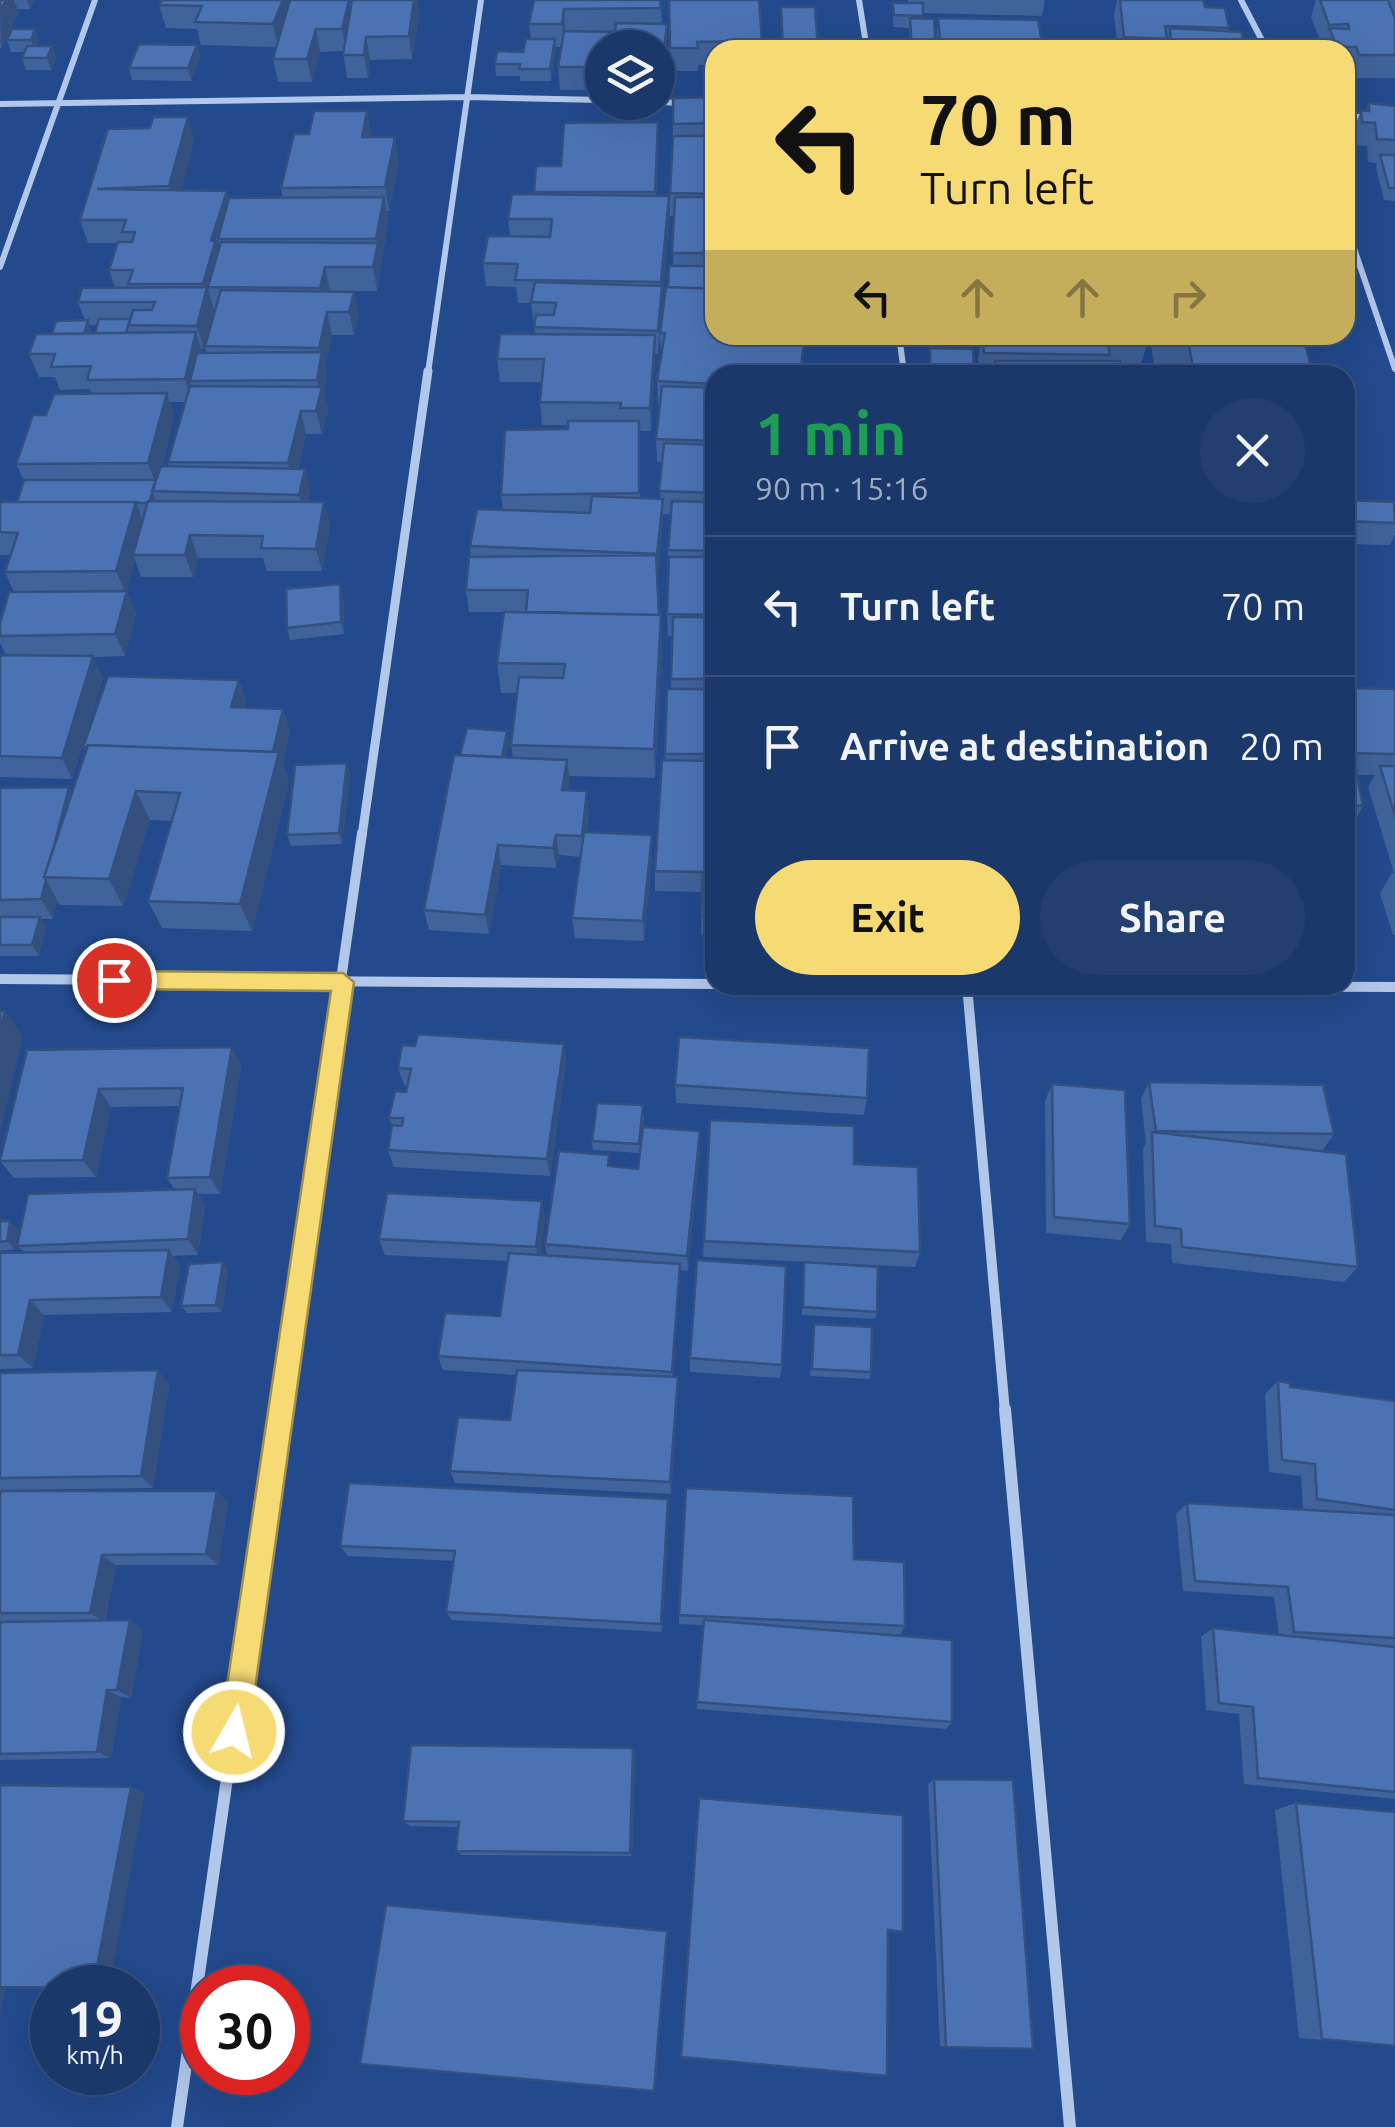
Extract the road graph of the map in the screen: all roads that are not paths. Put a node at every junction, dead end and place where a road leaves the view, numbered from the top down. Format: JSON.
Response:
{"nodes":[{"id":1,"x":95,"y":0,"type":"edge"},
{"id":2,"x":481,"y":0,"type":"edge"},
{"id":3,"x":859,"y":0,"type":"edge"},
{"id":4,"x":1240,"y":0,"type":"edge"},
{"id":5,"x":865,"y":40,"type":"edge"},
{"id":6,"x":1262,"y":40,"type":"edge"},
{"id":7,"x":469,"y":96,"type":"junction"},
{"id":8,"x":585,"y":99,"type":"edge"},
{"id":9,"x":57,"y":102,"type":"junction"},
{"id":10,"x":675,"y":102,"type":"edge"},
{"id":11,"x":696,"y":103,"type":"edge"},
{"id":12,"x":0,"y":104,"type":"edge"},
{"id":13,"x":1355,"y":117,"type":"edge"},
{"id":14,"x":1395,"y":117,"type":"edge"},
{"id":15,"x":1355,"y":251,"type":"edge"},
{"id":16,"x":0,"y":267,"type":"edge"},
{"id":17,"x":1395,"y":369,"type":"edge"},
{"id":18,"x":0,"y":979,"type":"edge"},
{"id":19,"x":343,"y":982,"type":"junction"},
{"id":20,"x":705,"y":984,"type":"edge"},
{"id":21,"x":1355,"y":987,"type":"edge"},
{"id":22,"x":1395,"y":987,"type":"edge"},
{"id":23,"x":968,"y":995,"type":"edge"},
{"id":24,"x":178,"y":2127,"type":"edge"},
{"id":25,"x":1070,"y":2127,"type":"edge"}],
"edges":[{"from":1,"to":9,"type":"street"},
{"from":2,"to":7,"type":"street"},
{"from":3,"to":5,"type":"street"},
{"from":4,"to":6,"type":"street"},
{"from":7,"to":8,"type":"street"},
{"from":7,"to":9,"type":"street"},
{"from":7,"to":19,"type":"street"},
{"from":9,"to":12,"type":"street"},
{"from":9,"to":16,"type":"street"},
{"from":10,"to":11,"type":"street"},
{"from":13,"to":14,"type":"street"},
{"from":15,"to":17,"type":"street"},
{"from":18,"to":19,"type":"street"},
{"from":19,"to":20,"type":"street"},
{"from":19,"to":24,"type":"street"},
{"from":21,"to":22,"type":"street"},
{"from":23,"to":25,"type":"street"}]}
